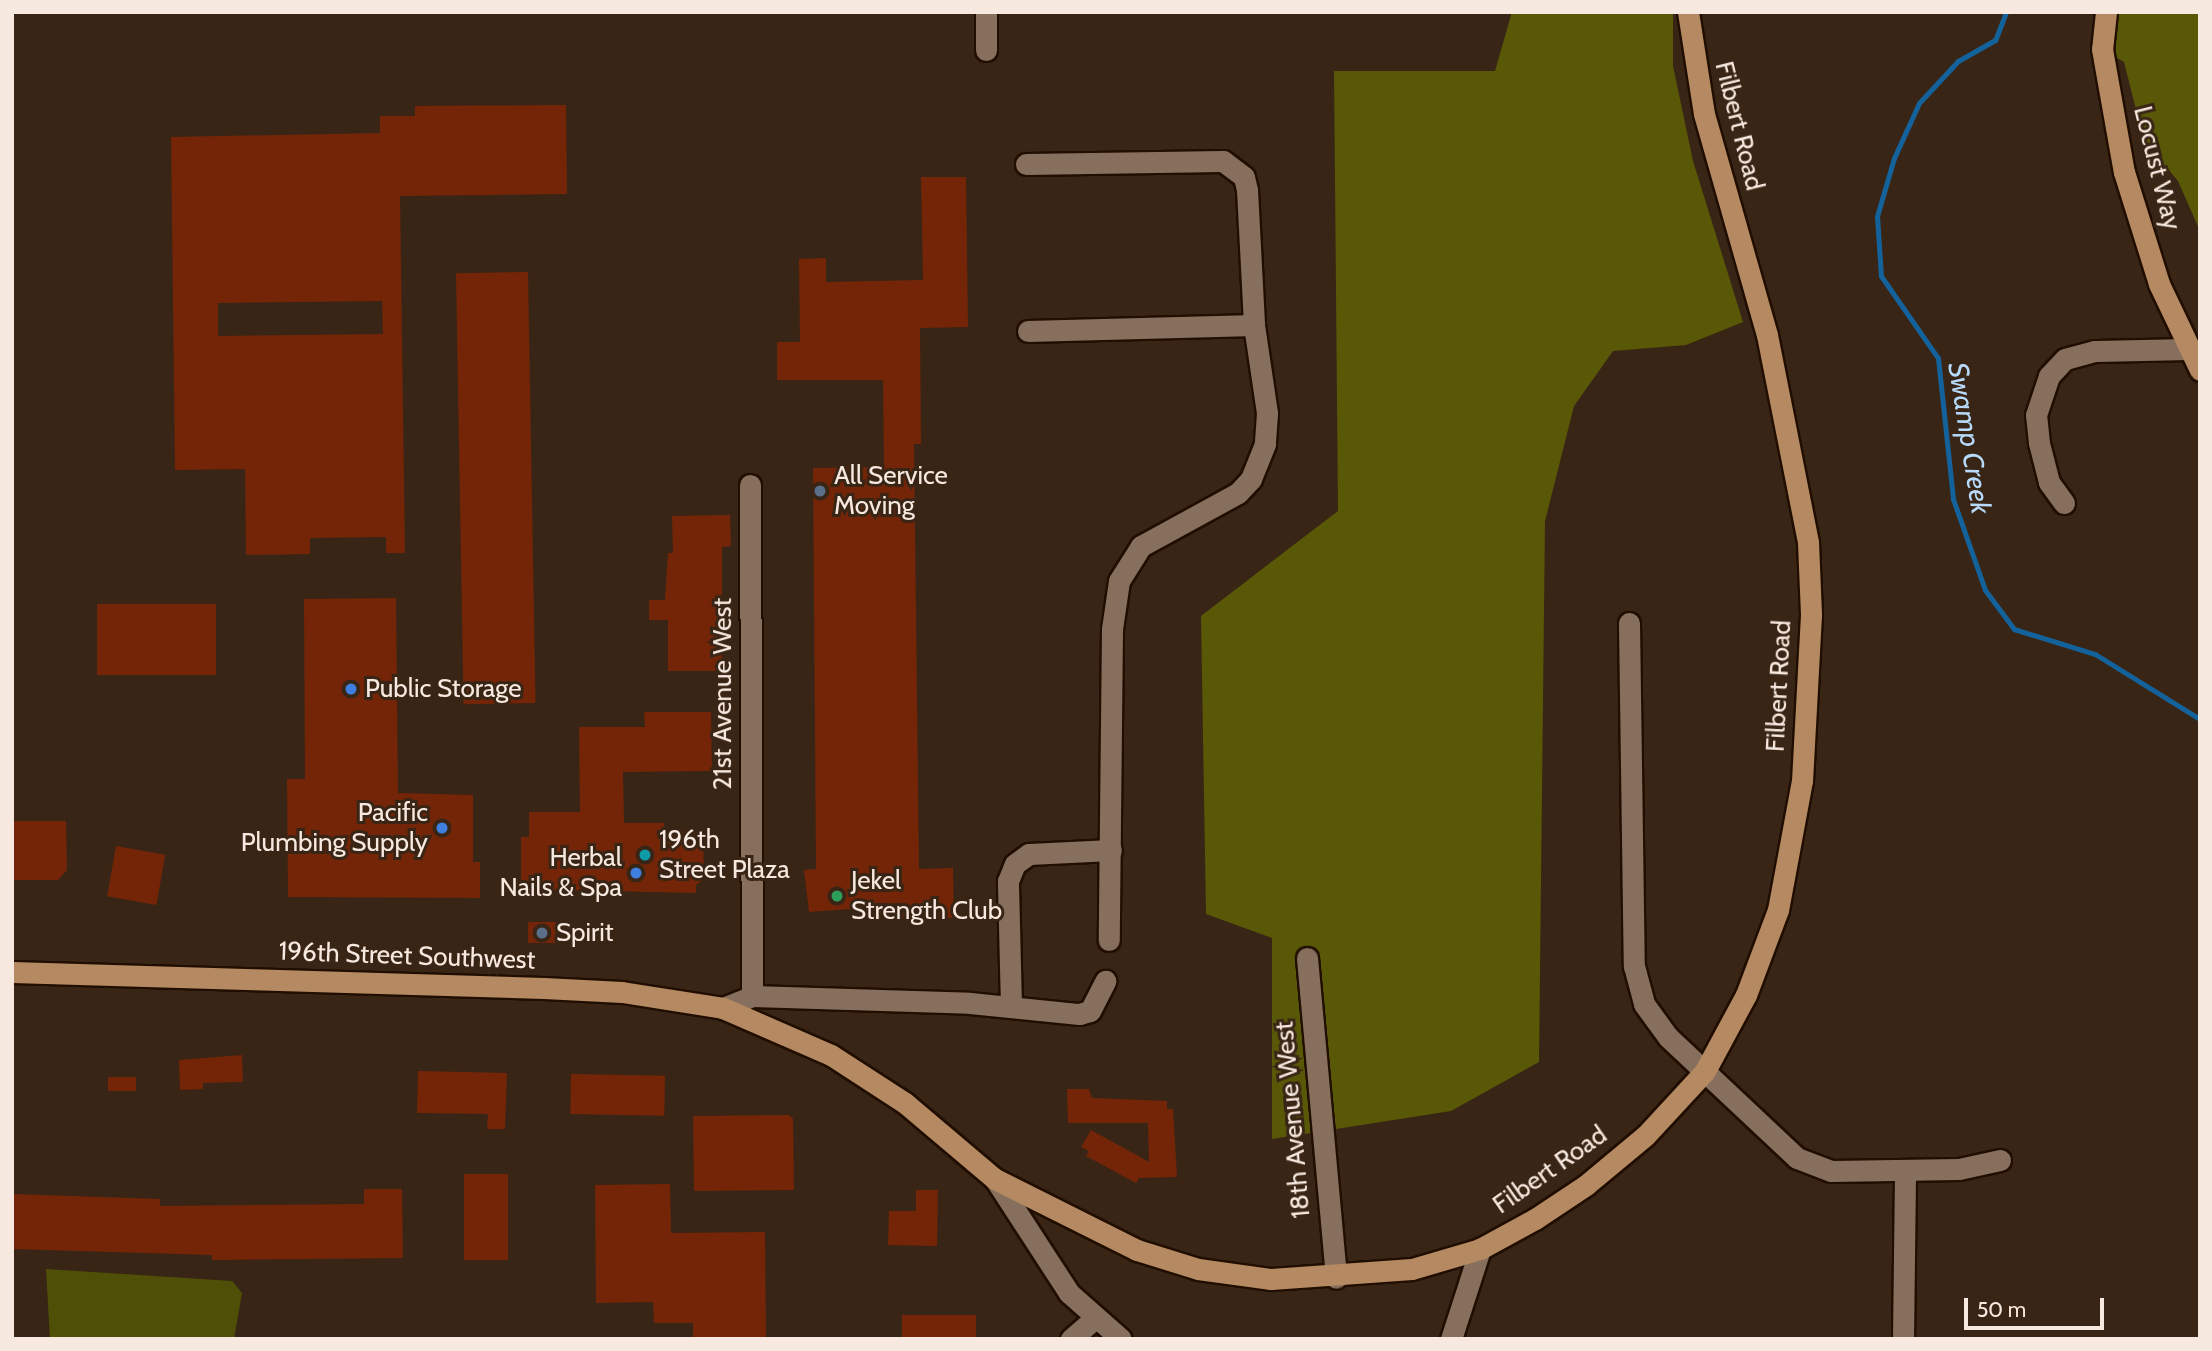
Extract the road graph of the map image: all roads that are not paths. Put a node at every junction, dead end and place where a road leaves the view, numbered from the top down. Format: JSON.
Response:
{"nodes":[{"id":1,"x":986,"y":12,"type":"edge"},
{"id":2,"x":1688,"y":12,"type":"edge"},
{"id":3,"x":2106,"y":12,"type":"edge"},
{"id":4,"x":986,"y":50,"type":"dead end"},
{"id":5,"x":1026,"y":164,"type":"dead end"},
{"id":6,"x":1254,"y":325,"type":"junction"},
{"id":7,"x":1028,"y":331,"type":"dead end"},
{"id":8,"x":2190,"y":349,"type":"junction"},
{"id":9,"x":2200,"y":370,"type":"edge"},
{"id":10,"x":750,"y":485,"type":"dead end"},
{"id":11,"x":2064,"y":503,"type":"dead end"},
{"id":12,"x":1629,"y":623,"type":"dead end"},
{"id":13,"x":1111,"y":850,"type":"junction"},
{"id":14,"x":1109,"y":940,"type":"dead end"},
{"id":15,"x":1307,"y":958,"type":"dead end"},
{"id":16,"x":12,"y":972,"type":"edge"},
{"id":17,"x":1105,"y":981,"type":"dead end"},
{"id":18,"x":752,"y":996,"type":"junction"},
{"id":19,"x":1011,"y":1007,"type":"junction"},
{"id":20,"x":723,"y":1008,"type":"junction"},
{"id":21,"x":1705,"y":1071,"type":"junction"},
{"id":22,"x":2000,"y":1160,"type":"dead end"},
{"id":23,"x":1905,"y":1170,"type":"junction"},
{"id":24,"x":995,"y":1179,"type":"junction"},
{"id":25,"x":1480,"y":1249,"type":"junction"},
{"id":26,"x":1336,"y":1278,"type":"junction"},
{"id":27,"x":1094,"y":1319,"type":"junction"},
{"id":28,"x":1071,"y":1339,"type":"edge"},
{"id":29,"x":1121,"y":1339,"type":"edge"},
{"id":30,"x":1451,"y":1339,"type":"edge"},
{"id":31,"x":1903,"y":1339,"type":"edge"}],
"edges":[{"from":1,"to":4,"type":"street"},
{"from":2,"to":21,"type":"main road","name":"Filbert Road"},
{"from":3,"to":8,"type":"main road","name":"Locust Way"},
{"from":5,"to":6,"type":"street"},
{"from":6,"to":7,"type":"street"},
{"from":6,"to":13,"type":"street"},
{"from":8,"to":9,"type":"main road","name":"Locust Way"},
{"from":8,"to":11,"type":"street"},
{"from":10,"to":18,"type":"street","name":"21st Avenue West"},
{"from":12,"to":21,"type":"street"},
{"from":13,"to":14,"type":"street"},
{"from":13,"to":19,"type":"street"},
{"from":15,"to":26,"type":"street","name":"18th Avenue West"},
{"from":16,"to":20,"type":"main road","name":"196th Street Southwest"},
{"from":17,"to":19,"type":"street"},
{"from":18,"to":19,"type":"street"},
{"from":18,"to":20,"type":"street"},
{"from":20,"to":24,"type":"main road","name":"196th Street Southwest"},
{"from":21,"to":23,"type":"street"},
{"from":21,"to":25,"type":"main road","name":"Filbert Road"},
{"from":22,"to":23,"type":"street"},
{"from":23,"to":31,"type":"street"},
{"from":24,"to":26,"type":"main road","name":"196th Street Southwest"},
{"from":24,"to":27,"type":"street"},
{"from":25,"to":26,"type":"main road","name":"196th Street Southwest"},
{"from":25,"to":30,"type":"street"},
{"from":27,"to":28,"type":"street"},
{"from":27,"to":29,"type":"street"}]}
